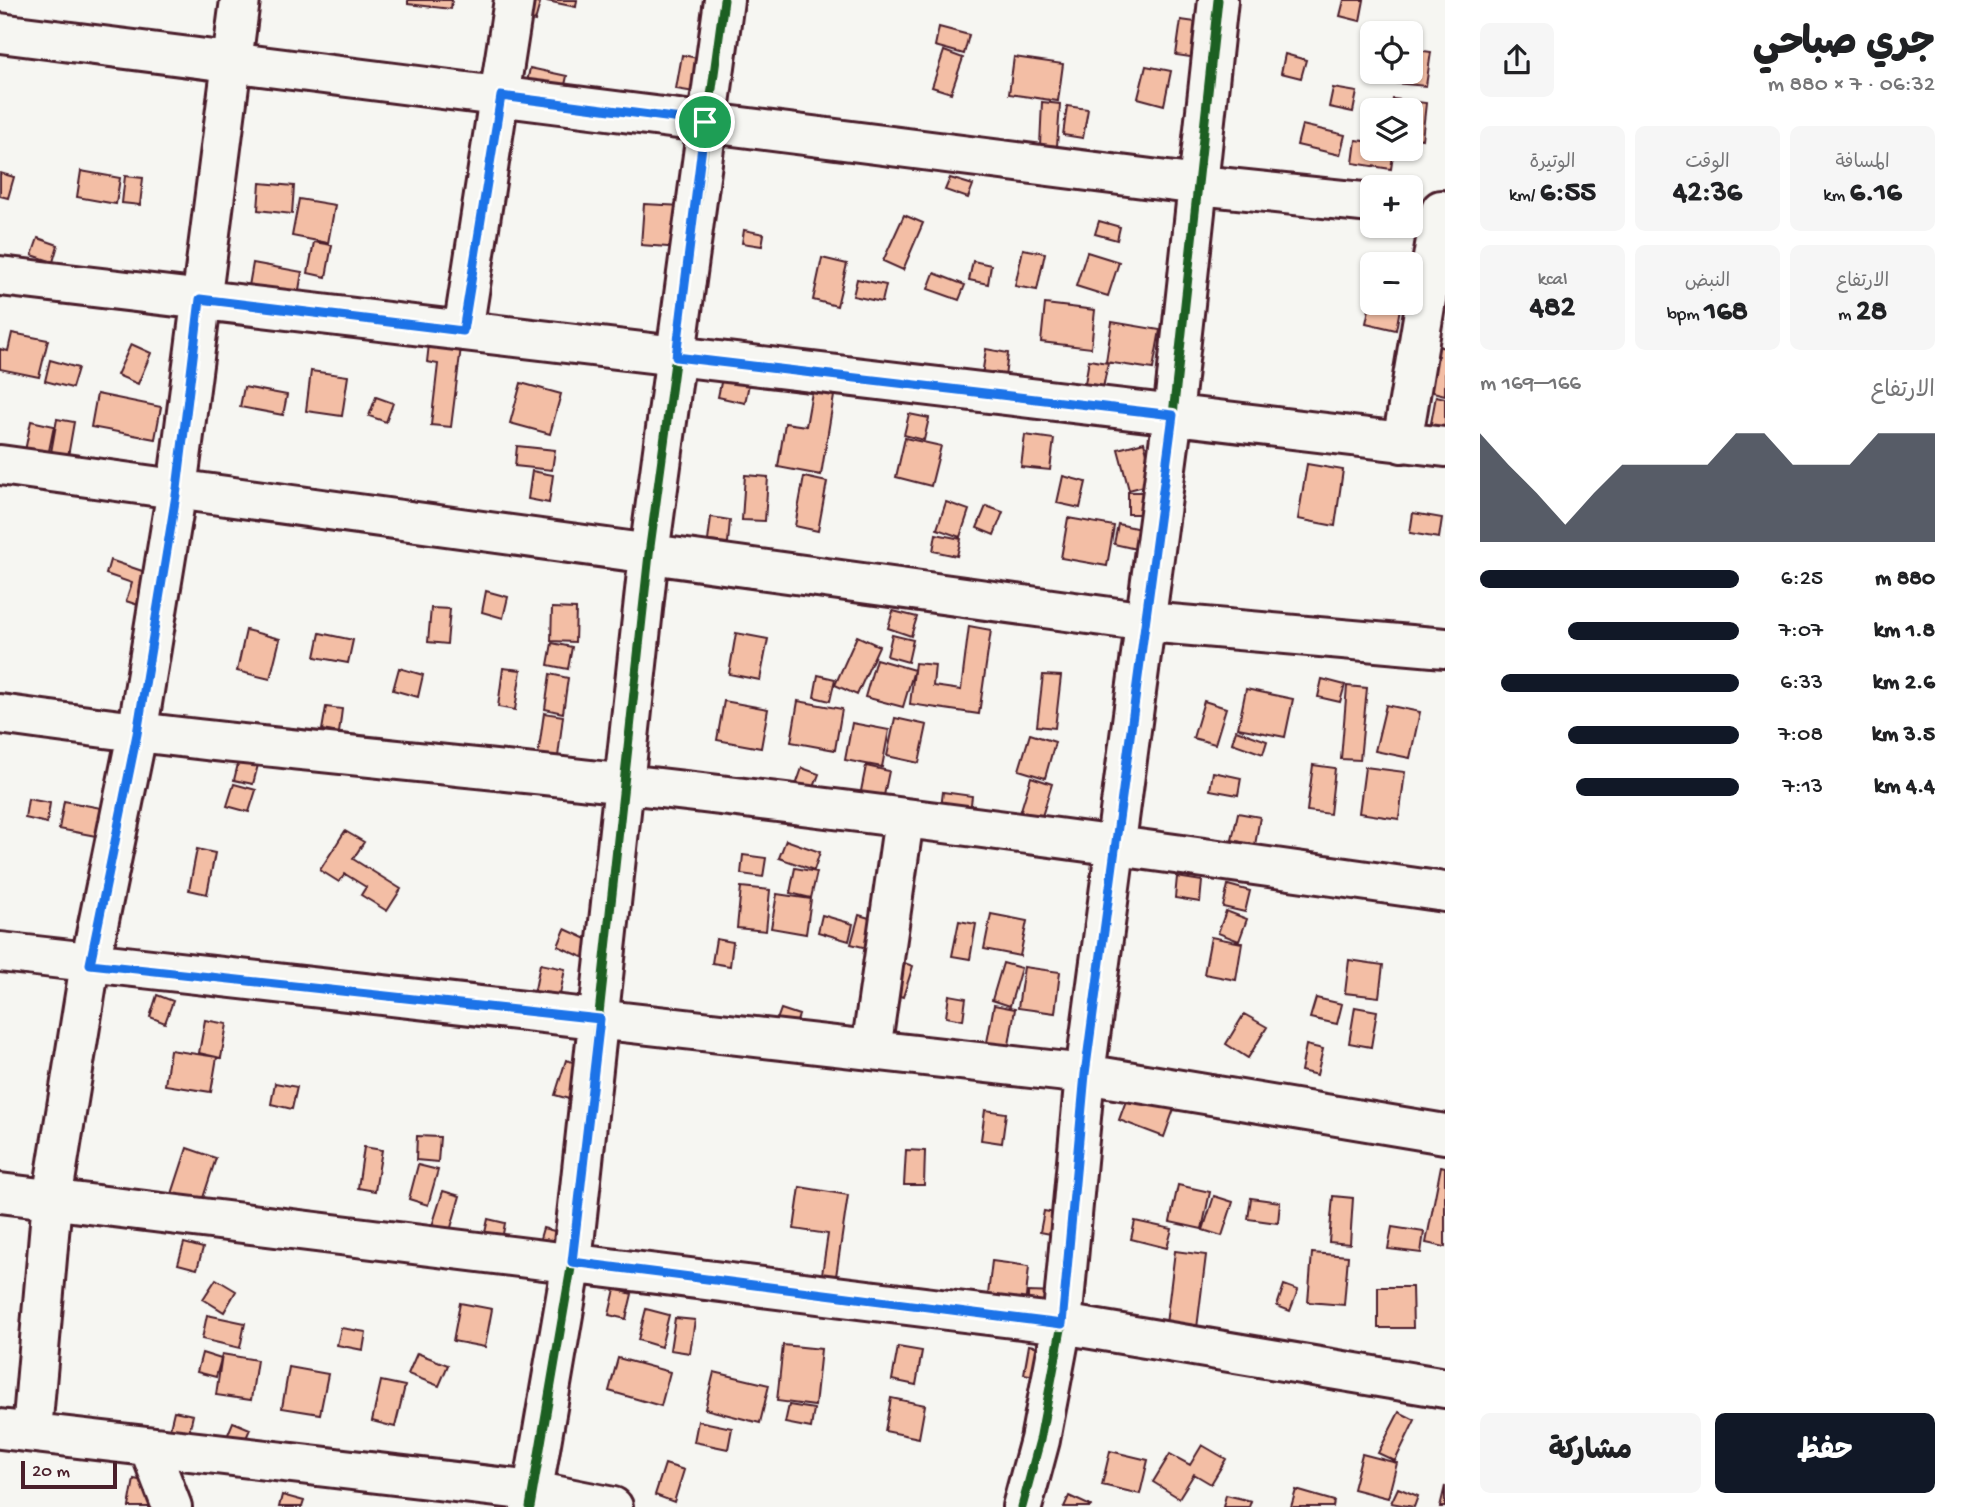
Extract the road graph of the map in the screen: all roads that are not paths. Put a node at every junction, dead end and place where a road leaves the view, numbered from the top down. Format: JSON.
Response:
{"nodes":[{"id":1,"x":240,"y":0,"type":"edge"},
{"id":2,"x":514,"y":0,"type":"edge"},
{"id":3,"x":724,"y":0,"type":"edge"},
{"id":4,"x":1218,"y":0,"type":"edge"},
{"id":5,"x":0,"y":33,"type":"edge"},
{"id":6,"x":233,"y":61,"type":"junction"},
{"id":7,"x":501,"y":96,"type":"junction"},
{"id":8,"x":705,"y":122,"type":"junction"},
{"id":9,"x":1199,"y":185,"type":"junction"},
{"id":10,"x":1360,"y":202,"type":"edge"},
{"id":11,"x":1432,"y":209,"type":"edge"},
{"id":12,"x":0,"y":276,"type":"edge"},
{"id":13,"x":200,"y":299,"type":"junction"},
{"id":14,"x":463,"y":331,"type":"junction"},
{"id":15,"x":676,"y":357,"type":"junction"},
{"id":16,"x":1173,"y":415,"type":"junction"},
{"id":17,"x":1402,"y":443,"type":"junction"},
{"id":18,"x":1445,"y":447,"type":"edge"},
{"id":19,"x":0,"y":465,"type":"edge"},
{"id":20,"x":177,"y":489,"type":"junction"},
{"id":21,"x":649,"y":554,"type":"junction"},
{"id":22,"x":1147,"y":622,"type":"junction"},
{"id":23,"x":1445,"y":648,"type":"edge"},
{"id":24,"x":0,"y":714,"type":"edge"},
{"id":25,"x":137,"y":734,"type":"junction"},
{"id":26,"x":625,"y":784,"type":"junction"},
{"id":27,"x":904,"y":819,"type":"junction"},
{"id":28,"x":1117,"y":846,"type":"junction"},
{"id":29,"x":1445,"y":892,"type":"edge"},
{"id":30,"x":0,"y":952,"type":"edge"},
{"id":31,"x":90,"y":964,"type":"junction"},
{"id":32,"x":600,"y":1019,"type":"junction"},
{"id":33,"x":871,"y":1050,"type":"junction"},
{"id":34,"x":1085,"y":1074,"type":"junction"},
{"id":35,"x":1445,"y":1135,"type":"edge"},
{"id":36,"x":0,"y":1193,"type":"edge"},
{"id":37,"x":52,"y":1200,"type":"junction"},
{"id":38,"x":572,"y":1262,"type":"junction"},
{"id":39,"x":1062,"y":1324,"type":"junction"},
{"id":40,"x":1445,"y":1388,"type":"edge"},
{"id":41,"x":16,"y":1430,"type":"edge"},
{"id":42,"x":149,"y":1447,"type":"junction"},
{"id":43,"x":531,"y":1499,"type":"edge"},
{"id":44,"x":172,"y":1507,"type":"edge"},
{"id":45,"x":613,"y":1507,"type":"edge"},
{"id":46,"x":1022,"y":1507,"type":"edge"}],
"edges":[{"from":1,"to":6,"type":"street"},
{"from":2,"to":7,"type":"street"},
{"from":3,"to":8,"type":"street"},
{"from":4,"to":9,"type":"street"},
{"from":5,"to":6,"type":"street"},
{"from":6,"to":7,"type":"street"},
{"from":6,"to":13,"type":"street"},
{"from":7,"to":8,"type":"street"},
{"from":7,"to":14,"type":"street"},
{"from":8,"to":9,"type":"street"},
{"from":8,"to":15,"type":"street"},
{"from":9,"to":10,"type":"street"},
{"from":9,"to":16,"type":"street"},
{"from":11,"to":17,"type":"street"},
{"from":12,"to":13,"type":"street"},
{"from":13,"to":14,"type":"street"},
{"from":13,"to":20,"type":"street"},
{"from":14,"to":15,"type":"street"},
{"from":15,"to":16,"type":"street"},
{"from":15,"to":21,"type":"street"},
{"from":16,"to":17,"type":"street"},
{"from":16,"to":22,"type":"street"},
{"from":17,"to":18,"type":"street"},
{"from":19,"to":20,"type":"street"},
{"from":20,"to":21,"type":"street"},
{"from":20,"to":25,"type":"street"},
{"from":21,"to":22,"type":"street"},
{"from":21,"to":26,"type":"street"},
{"from":22,"to":23,"type":"street"},
{"from":22,"to":28,"type":"street"},
{"from":24,"to":25,"type":"street"},
{"from":25,"to":26,"type":"street"},
{"from":25,"to":31,"type":"street"},
{"from":26,"to":27,"type":"street"},
{"from":26,"to":32,"type":"street"},
{"from":27,"to":28,"type":"street"},
{"from":27,"to":33,"type":"street"},
{"from":28,"to":29,"type":"street"},
{"from":28,"to":34,"type":"street"},
{"from":30,"to":31,"type":"street"},
{"from":31,"to":32,"type":"street"},
{"from":31,"to":37,"type":"street"},
{"from":32,"to":33,"type":"street"},
{"from":32,"to":38,"type":"street"},
{"from":33,"to":34,"type":"street"},
{"from":34,"to":35,"type":"street"},
{"from":34,"to":39,"type":"street"},
{"from":36,"to":37,"type":"street"},
{"from":37,"to":38,"type":"street"},
{"from":37,"to":41,"type":"street"},
{"from":38,"to":39,"type":"street"},
{"from":38,"to":43,"type":"street"},
{"from":39,"to":40,"type":"street"},
{"from":39,"to":46,"type":"street"},
{"from":41,"to":42,"type":"street"},
{"from":42,"to":43,"type":"street"},
{"from":42,"to":44,"type":"street"},
{"from":43,"to":45,"type":"street"}]}
